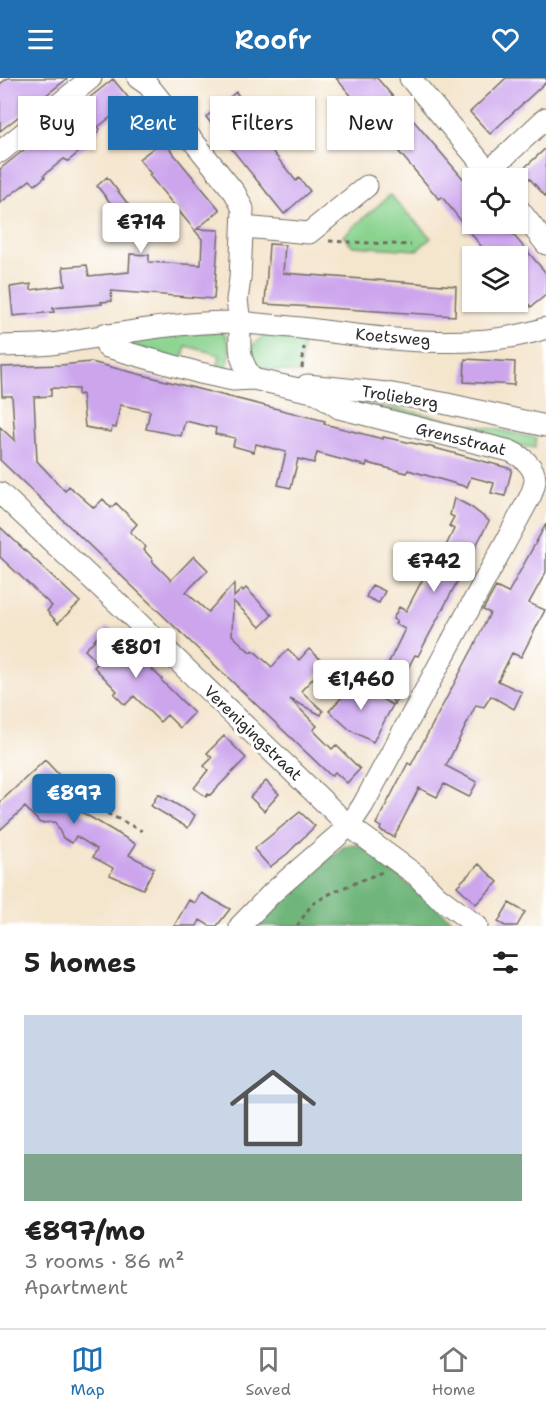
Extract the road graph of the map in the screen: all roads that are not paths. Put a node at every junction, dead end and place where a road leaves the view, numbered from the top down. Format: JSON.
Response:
{"nodes":[{"id":1,"x":91,"y":78,"type":"edge"},
{"id":2,"x":138,"y":78,"type":"edge"},
{"id":3,"x":410,"y":78,"type":"edge"},
{"id":4,"x":546,"y":118,"type":"edge"},
{"id":5,"x":0,"y":152,"type":"edge"},
{"id":6,"x":485,"y":168,"type":"edge"},
{"id":7,"x":498,"y":168,"type":"edge"},
{"id":8,"x":367,"y":186,"type":"dead end"},
{"id":9,"x":528,"y":221,"type":"edge"},
{"id":10,"x":244,"y":227,"type":"junction"},
{"id":11,"x":546,"y":244,"type":"edge"},
{"id":12,"x":240,"y":322,"type":"junction"},
{"id":13,"x":546,"y":328,"type":"edge"},
{"id":14,"x":104,"y":334,"type":"junction"},
{"id":15,"x":0,"y":346,"type":"edge"},
{"id":16,"x":253,"y":379,"type":"junction"},
{"id":17,"x":546,"y":426,"type":"edge"},
{"id":18,"x":0,"y":493,"type":"edge"},
{"id":19,"x":349,"y":826,"type":"junction"},
{"id":20,"x":240,"y":926,"type":"edge"},
{"id":21,"x":477,"y":926,"type":"edge"}],
"edges":[{"from":1,"to":5,"type":"street"},
{"from":2,"to":10,"type":"street"},
{"from":3,"to":6,"type":"street"},
{"from":4,"to":7,"type":"street"},
{"from":8,"to":10,"type":"street"},
{"from":9,"to":11,"type":"street"},
{"from":10,"to":12,"type":"street"},
{"from":12,"to":13,"type":"street","name":"Koetsweg"},
{"from":12,"to":14,"type":"street","name":"Koetsweg"},
{"from":12,"to":16,"type":"street"},
{"from":14,"to":15,"type":"street","name":"Koetsweg"},
{"from":14,"to":16,"type":"street","name":"Grensstraat"},
{"from":16,"to":17,"type":"street","name":"Trolieberg"},
{"from":16,"to":19,"type":"street","name":"Grensstraat"},
{"from":18,"to":19,"type":"street","name":"Verenigingstraat"},
{"from":19,"to":20,"type":"street","name":"Grensstraat"},
{"from":19,"to":21,"type":"street","name":"Verenigingstraat"}]}
